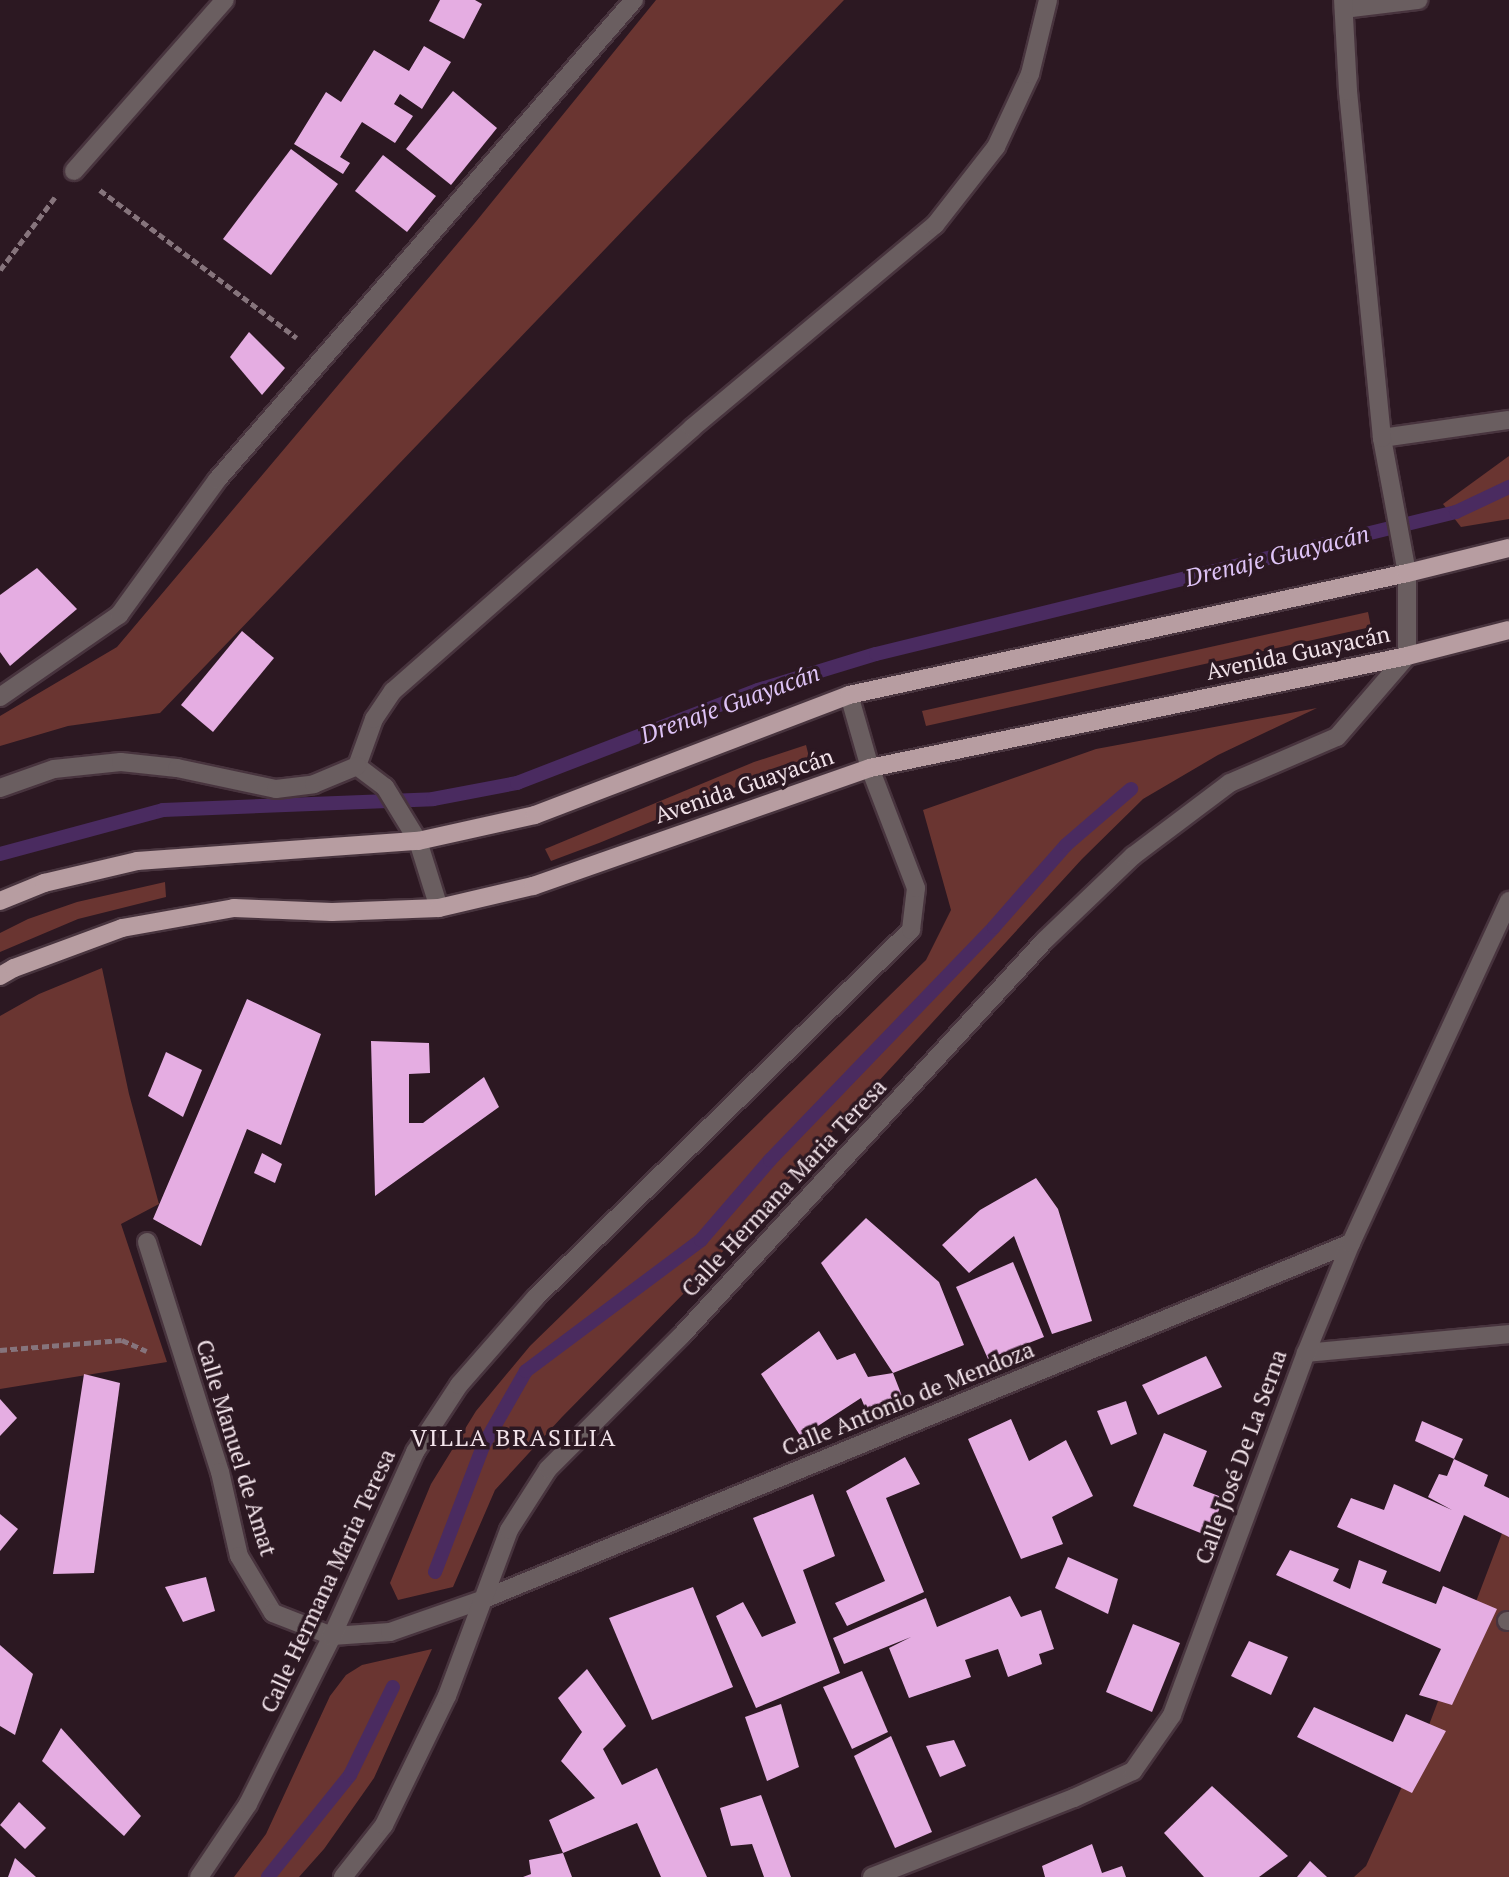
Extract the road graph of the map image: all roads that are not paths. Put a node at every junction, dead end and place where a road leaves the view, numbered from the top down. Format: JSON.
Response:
{"nodes":[{"id":1,"x":225,"y":0,"type":"edge"},
{"id":2,"x":635,"y":0,"type":"edge"},
{"id":3,"x":1048,"y":0,"type":"edge"},
{"id":4,"x":1418,"y":0,"type":"edge"},
{"id":5,"x":1343,"y":4,"type":"edge"},
{"id":6,"x":74,"y":171,"type":"road end"},
{"id":7,"x":1509,"y":420,"type":"edge"},
{"id":8,"x":1382,"y":438,"type":"junction"},
{"id":9,"x":1509,"y":548,"type":"edge"},
{"id":10,"x":1407,"y":573,"type":"junction"},
{"id":11,"x":1509,"y":630,"type":"edge"},
{"id":12,"x":1407,"y":656,"type":"junction"},
{"id":13,"x":849,"y":695,"type":"junction"},
{"id":14,"x":0,"y":697,"type":"edge"},
{"id":15,"x":357,"y":766,"type":"junction"},
{"id":16,"x":870,"y":768,"type":"junction"},
{"id":17,"x":0,"y":788,"type":"edge"},
{"id":18,"x":418,"y":841,"type":"junction"},
{"id":19,"x":0,"y":901,"type":"edge"},
{"id":20,"x":1509,"y":901,"type":"edge"},
{"id":21,"x":439,"y":908,"type":"junction"},
{"id":22,"x":0,"y":976,"type":"edge"},
{"id":23,"x":146,"y":1242,"type":"dead end"},
{"id":24,"x":1351,"y":1243,"type":"junction"},
{"id":25,"x":1509,"y":1334,"type":"edge"},
{"id":26,"x":1306,"y":1353,"type":"junction"},
{"id":27,"x":484,"y":1599,"type":"junction"},
{"id":28,"x":332,"y":1636,"type":"junction"},
{"id":29,"x":199,"y":1877,"type":"edge"},
{"id":30,"x":343,"y":1877,"type":"edge"},
{"id":31,"x":872,"y":1877,"type":"edge"}],
"edges":[{"from":1,"to":6,"type":"street"},
{"from":2,"to":14,"type":"street"},
{"from":3,"to":15,"type":"street"},
{"from":4,"to":5,"type":"street"},
{"from":5,"to":8,"type":"street"},
{"from":7,"to":8,"type":"street"},
{"from":8,"to":10,"type":"street"},
{"from":9,"to":10,"type":"main road","name":"Avenida Guayacán"},
{"from":10,"to":12,"type":"street"},
{"from":10,"to":13,"type":"main road","name":"Avenida Guayacán"},
{"from":11,"to":12,"type":"main road","name":"Avenida Guayacán"},
{"from":12,"to":16,"type":"main road","name":"Avenida Guayacán"},
{"from":12,"to":27,"type":"street","name":"Calle Hermana Maria Teresa"},
{"from":13,"to":16,"type":"street","name":"Calle Hermana Maria Teresa"},
{"from":13,"to":18,"type":"main road","name":"Avenida Guayacán"},
{"from":15,"to":17,"type":"street"},
{"from":15,"to":18,"type":"street"},
{"from":16,"to":21,"type":"main road","name":"Avenida Guayacán"},
{"from":16,"to":28,"type":"street","name":"Calle Hermana Maria Teresa"},
{"from":18,"to":19,"type":"main road","name":"Avenida Guayacán"},
{"from":18,"to":21,"type":"street"},
{"from":20,"to":24,"type":"street","name":"Calle José De La Serna"},
{"from":21,"to":22,"type":"main road","name":"Avenida Guayacán"},
{"from":23,"to":28,"type":"street","name":"Calle Manuel de Amat"},
{"from":24,"to":26,"type":"street","name":"Calle José De La Serna"},
{"from":24,"to":27,"type":"street","name":"Calle Antonio de Mendoza"},
{"from":25,"to":26,"type":"street"},
{"from":26,"to":31,"type":"street","name":"Calle José De La Serna"},
{"from":27,"to":28,"type":"street","name":"Calle Manuel de Amat"},
{"from":27,"to":30,"type":"street","name":"Calle Hermana Maria Teresa"},
{"from":28,"to":29,"type":"street","name":"Calle Hermana Maria Teresa"}]}
